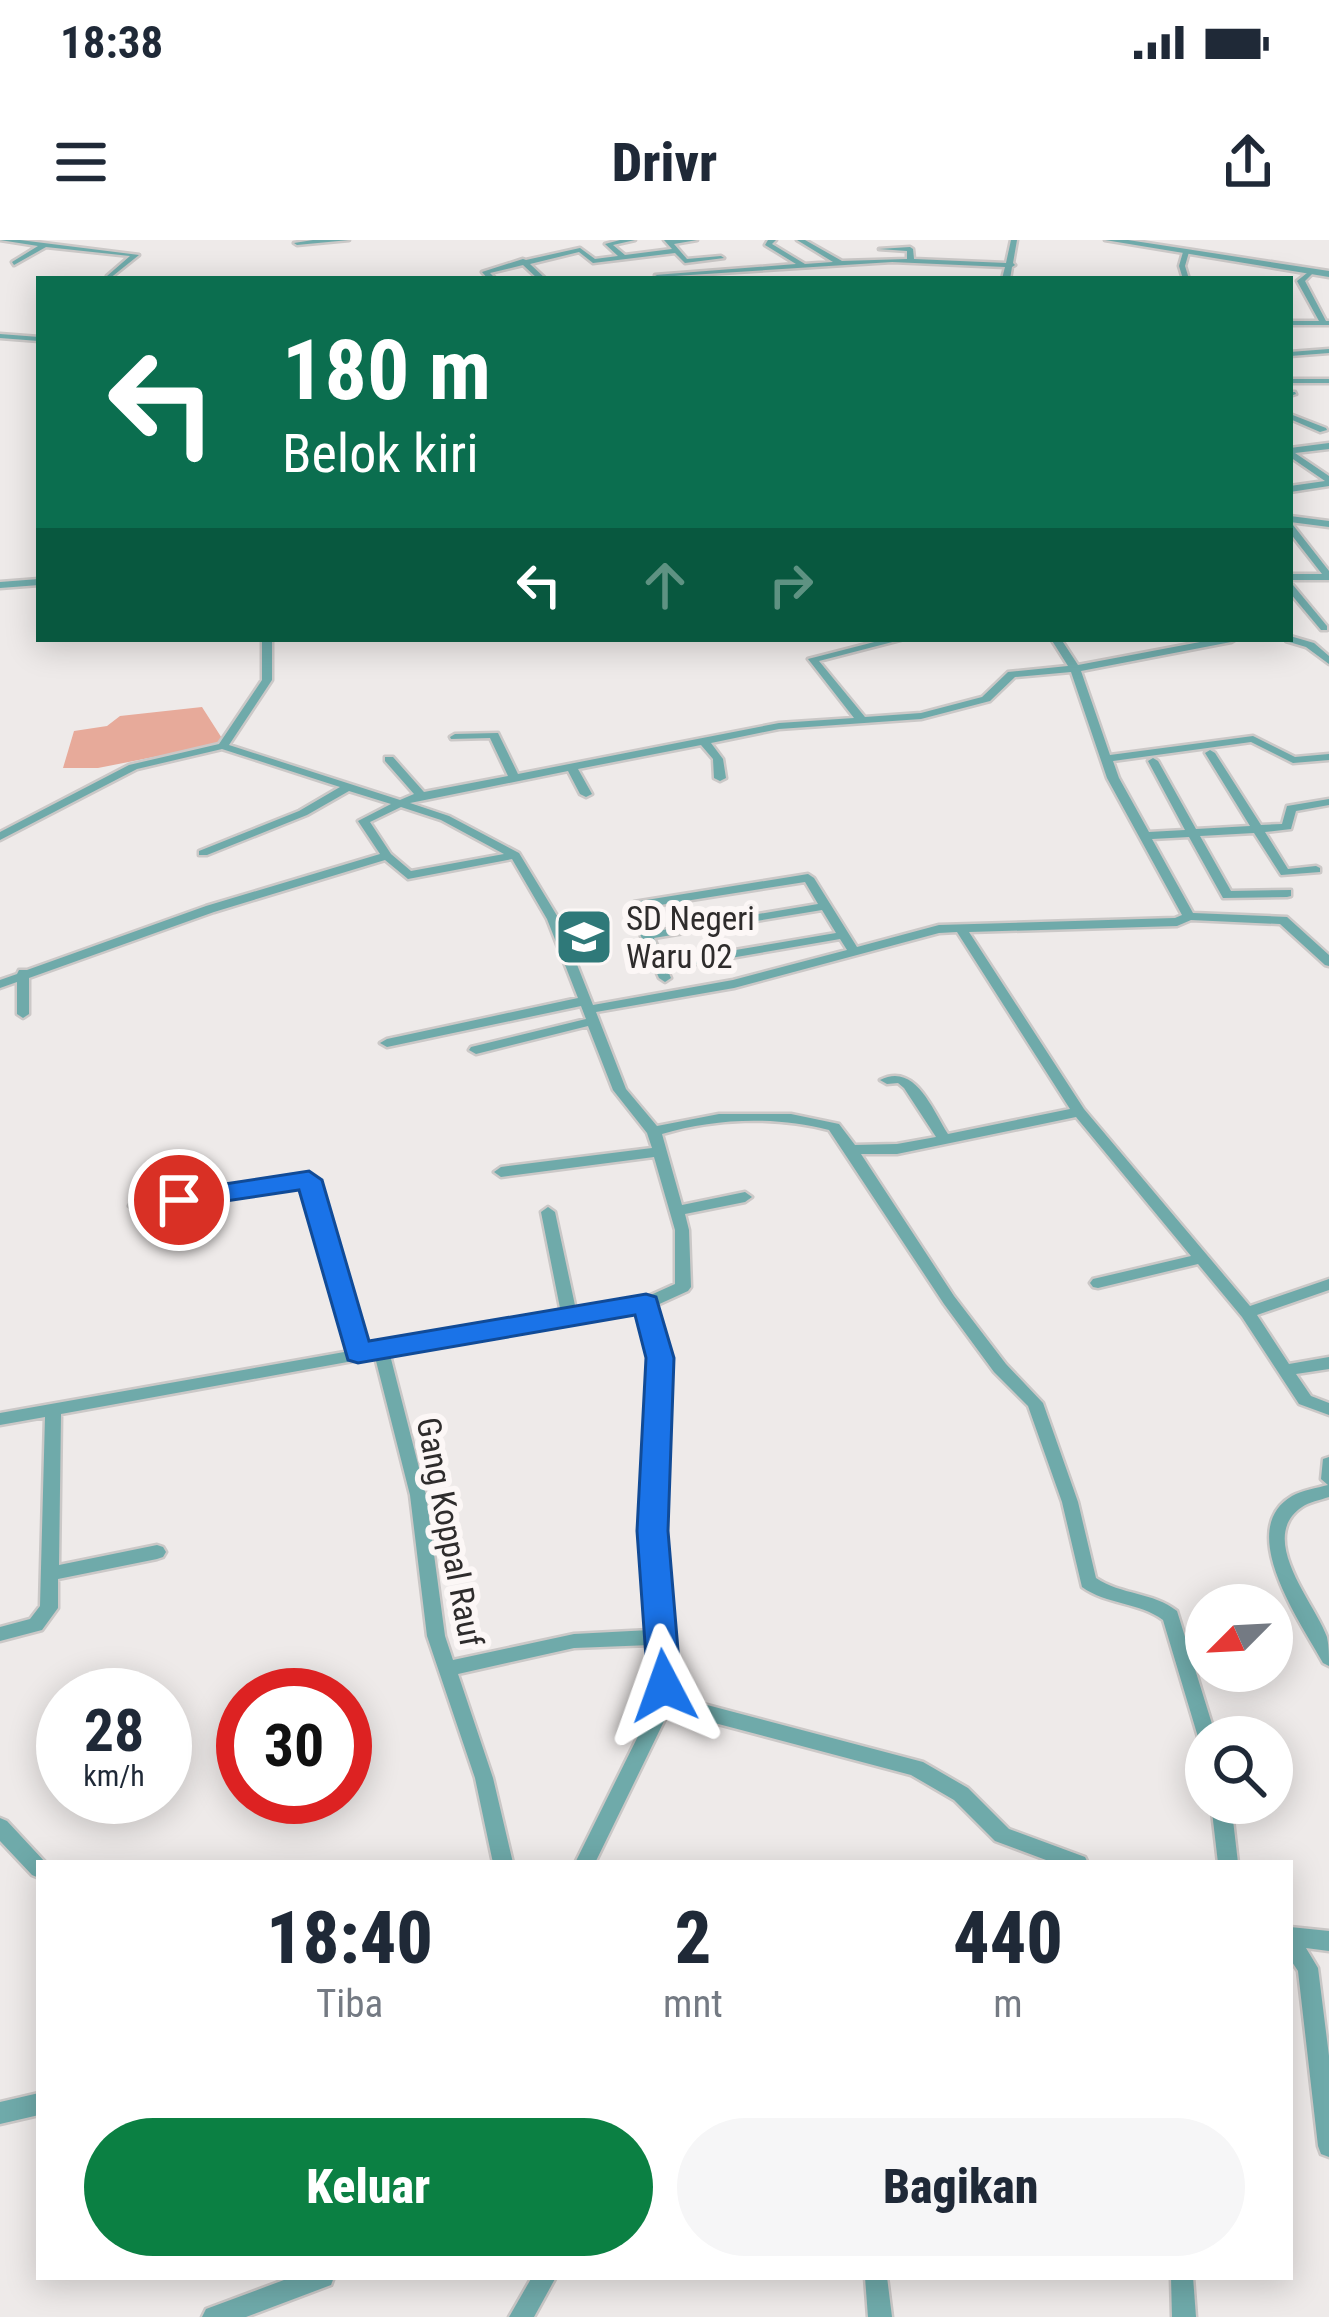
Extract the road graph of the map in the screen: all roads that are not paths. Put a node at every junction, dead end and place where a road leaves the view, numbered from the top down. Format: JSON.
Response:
{"nodes":[{"id":1,"x":2,"y":240,"type":"edge"},
{"id":2,"x":98,"y":240,"type":"edge"},
{"id":3,"x":346,"y":240,"type":"edge"},
{"id":4,"x":632,"y":240,"type":"edge"},
{"id":5,"x":694,"y":240,"type":"edge"},
{"id":6,"x":773,"y":240,"type":"edge"},
{"id":7,"x":800,"y":240,"type":"edge"},
{"id":8,"x":1014,"y":240,"type":"edge"},
{"id":9,"x":1110,"y":240,"type":"edge"},
{"id":10,"x":295,"y":242,"type":"edge"},
{"id":11,"x":60,"y":243,"type":"edge"},
{"id":12,"x":44,"y":245,"type":"junction"},
{"id":13,"x":671,"y":245,"type":"edge"},
{"id":14,"x":86,"y":248,"type":"junction"},
{"id":15,"x":882,"y":249,"type":"dead end"},
{"id":16,"x":946,"y":250,"type":"dead end"},
{"id":17,"x":1186,"y":252,"type":"junction"},
{"id":18,"x":292,"y":253,"type":"dead end"},
{"id":19,"x":628,"y":256,"type":"junction"},
{"id":20,"x":722,"y":258,"type":"dead end"},
{"id":21,"x":592,"y":260,"type":"junction"},
{"id":22,"x":948,"y":260,"type":"junction"},
{"id":23,"x":523,"y":261,"type":"junction"},
{"id":24,"x":907,"y":261,"type":"junction"},
{"id":25,"x":14,"y":263,"type":"dead end"},
{"id":26,"x":876,"y":263,"type":"junction"},
{"id":27,"x":965,"y":263,"type":"junction"},
{"id":28,"x":1012,"y":265,"type":"junction"},
{"id":29,"x":848,"y":266,"type":"junction"},
{"id":30,"x":811,"y":267,"type":"junction"},
{"id":31,"x":780,"y":269,"type":"junction"},
{"id":32,"x":1312,"y":271,"type":"junction"},
{"id":33,"x":1329,"y":274,"type":"edge"},
{"id":34,"x":596,"y":275,"type":"dead end"},
{"id":35,"x":746,"y":275,"type":"edge"},
{"id":36,"x":110,"y":276,"type":"edge"},
{"id":37,"x":489,"y":276,"type":"edge"},
{"id":38,"x":539,"y":276,"type":"edge"},
{"id":39,"x":655,"y":276,"type":"edge"},
{"id":40,"x":701,"y":276,"type":"edge"},
{"id":41,"x":784,"y":276,"type":"edge"},
{"id":42,"x":818,"y":276,"type":"edge"},
{"id":43,"x":858,"y":276,"type":"edge"},
{"id":44,"x":862,"y":276,"type":"edge"},
{"id":45,"x":1007,"y":276,"type":"edge"},
{"id":46,"x":1185,"y":276,"type":"edge"},
{"id":47,"x":1293,"y":323,"type":"edge"},
{"id":48,"x":1328,"y":325,"type":"edge"},
{"id":49,"x":0,"y":335,"type":"edge"},
{"id":50,"x":36,"y":339,"type":"edge"},
{"id":51,"x":1329,"y":349,"type":"edge"},
{"id":52,"x":1293,"y":354,"type":"edge"},
{"id":53,"x":1293,"y":380,"type":"edge"},
{"id":54,"x":1329,"y":382,"type":"edge"},
{"id":55,"x":1293,"y":417,"type":"edge"},
{"id":56,"x":1323,"y":430,"type":"dead end"},
{"id":57,"x":1326,"y":448,"type":"edge"},
{"id":58,"x":1293,"y":452,"type":"edge"},
{"id":59,"x":1293,"y":454,"type":"edge"},
{"id":60,"x":1311,"y":467,"type":"junction"},
{"id":61,"x":1293,"y":470,"type":"edge"},
{"id":62,"x":1329,"y":481,"type":"edge"},
{"id":63,"x":1293,"y":488,"type":"edge"},
{"id":64,"x":1293,"y":523,"type":"edge"},
{"id":65,"x":1329,"y":524,"type":"edge"},
{"id":66,"x":1293,"y":527,"type":"edge"},
{"id":67,"x":1329,"y":577,"type":"edge"},
{"id":68,"x":1293,"y":578,"type":"edge"},
{"id":69,"x":36,"y":582,"type":"edge"},
{"id":70,"x":0,"y":585,"type":"edge"},
{"id":71,"x":1293,"y":591,"type":"edge"},
{"id":72,"x":1329,"y":613,"type":"edge"},
{"id":73,"x":1312,"y":614,"type":"junction"},
{"id":74,"x":1324,"y":628,"type":"dead end"},
{"id":75,"x":1293,"y":640,"type":"edge"},
{"id":76,"x":268,"y":642,"type":"edge"},
{"id":77,"x":842,"y":642,"type":"edge"},
{"id":78,"x":890,"y":642,"type":"edge"},
{"id":79,"x":1058,"y":642,"type":"edge"},
{"id":80,"x":1215,"y":642,"type":"edge"},
{"id":81,"x":849,"y":650,"type":"junction"},
{"id":82,"x":1329,"y":661,"type":"edge"},
{"id":83,"x":1075,"y":669,"type":"junction"},
{"id":84,"x":1329,"y":671,"type":"edge"},
{"id":85,"x":861,"y":718,"type":"junction"},
{"id":86,"x":455,"y":737,"type":"dead end"},
{"id":87,"x":706,"y":744,"type":"junction"},
{"id":88,"x":223,"y":746,"type":"junction"},
{"id":89,"x":1210,"y":753,"type":"dead end"},
{"id":90,"x":1329,"y":758,"type":"edge"},
{"id":91,"x":389,"y":759,"type":"dead end"},
{"id":92,"x":1106,"y":759,"type":"junction"},
{"id":93,"x":1153,"y":761,"type":"dead end"},
{"id":94,"x":572,"y":768,"type":"junction"},
{"id":95,"x":514,"y":778,"type":"junction"},
{"id":96,"x":720,"y":778,"type":"dead end"},
{"id":97,"x":346,"y":789,"type":"junction"},
{"id":98,"x":586,"y":794,"type":"dead end"},
{"id":99,"x":421,"y":796,"type":"junction"},
{"id":100,"x":401,"y":801,"type":"junction"},
{"id":101,"x":1329,"y":802,"type":"edge"},
{"id":102,"x":1257,"y":829,"type":"junction"},
{"id":103,"x":1193,"y":833,"type":"junction"},
{"id":104,"x":1146,"y":836,"type":"junction"},
{"id":105,"x":0,"y":837,"type":"edge"},
{"id":106,"x":203,"y":853,"type":"dead end"},
{"id":107,"x":515,"y":855,"type":"junction"},
{"id":108,"x":387,"y":856,"type":"junction"},
{"id":109,"x":1316,"y":870,"type":"dead end"},
{"id":110,"x":1287,"y":892,"type":"dead end"},
{"id":111,"x":826,"y":906,"type":"junction"},
{"id":112,"x":1190,"y":916,"type":"junction"},
{"id":113,"x":961,"y":929,"type":"junction"},
{"id":114,"x":844,"y":935,"type":"junction"},
{"id":115,"x":647,"y":936,"type":"junction"},
{"id":116,"x":853,"y":950,"type":"junction"},
{"id":117,"x":1329,"y":962,"type":"edge"},
{"id":118,"x":23,"y":974,"type":"junction"},
{"id":119,"x":0,"y":984,"type":"edge"},
{"id":120,"x":587,"y":1011,"type":"junction"},
{"id":121,"x":22,"y":1014,"type":"dead end"},
{"id":122,"x":388,"y":1043,"type":"dead end"},
{"id":123,"x":476,"y":1050,"type":"dead end"},
{"id":124,"x":887,"y":1080,"type":"dead end"},
{"id":125,"x":1079,"y":1112,"type":"junction"},
{"id":126,"x":654,"y":1132,"type":"junction"},
{"id":127,"x":943,"y":1138,"type":"junction"},
{"id":128,"x":851,"y":1150,"type":"junction"},
{"id":129,"x":656,"y":1152,"type":"junction"},
{"id":130,"x":501,"y":1172,"type":"dead end"},
{"id":131,"x":745,"y":1196,"type":"dead end"},
{"id":132,"x":136,"y":1207,"type":"dead end"},
{"id":133,"x":676,"y":1211,"type":"junction"},
{"id":134,"x":548,"y":1212,"type":"dead end"},
{"id":135,"x":1199,"y":1259,"type":"junction"},
{"id":136,"x":1098,"y":1282,"type":"dead end"},
{"id":137,"x":1329,"y":1284,"type":"edge"},
{"id":138,"x":646,"y":1304,"type":"junction"},
{"id":139,"x":1247,"y":1312,"type":"junction"},
{"id":140,"x":569,"y":1316,"type":"junction"},
{"id":141,"x":381,"y":1349,"type":"junction"},
{"id":142,"x":358,"y":1353,"type":"junction"},
{"id":143,"x":1329,"y":1363,"type":"edge"},
{"id":144,"x":1286,"y":1370,"type":"junction"},
{"id":145,"x":1329,"y":1409,"type":"edge"},
{"id":146,"x":53,"y":1410,"type":"junction"},
{"id":147,"x":0,"y":1419,"type":"edge"},
{"id":148,"x":1329,"y":1463,"type":"edge"},
{"id":149,"x":1329,"y":1479,"type":"edge"},
{"id":150,"x":1329,"y":1491,"type":"edge"},
{"id":151,"x":157,"y":1552,"type":"dead end"},
{"id":152,"x":51,"y":1573,"type":"junction"},
{"id":153,"x":0,"y":1634,"type":"edge"},
{"id":154,"x":660,"y":1637,"type":"junction"},
{"id":155,"x":1329,"y":1658,"type":"edge"},
{"id":156,"x":446,"y":1669,"type":"junction"},
{"id":157,"x":664,"y":1702,"type":"junction"},
{"id":158,"x":1202,"y":1716,"type":"edge"},
{"id":159,"x":1223,"y":1824,"type":"edge"},
{"id":160,"x":0,"y":1827,"type":"edge"},
{"id":161,"x":502,"y":1860,"type":"edge"},
{"id":162,"x":586,"y":1860,"type":"edge"},
{"id":163,"x":1070,"y":1860,"type":"edge"},
{"id":164,"x":1228,"y":1860,"type":"edge"},
{"id":165,"x":36,"y":1867,"type":"edge"},
{"id":166,"x":1293,"y":1938,"type":"edge"},
{"id":167,"x":1329,"y":1941,"type":"edge"},
{"id":168,"x":1293,"y":1943,"type":"edge"},
{"id":169,"x":36,"y":2105,"type":"edge"},
{"id":170,"x":0,"y":2114,"type":"edge"},
{"id":171,"x":1329,"y":2146,"type":"edge"},
{"id":172,"x":315,"y":2280,"type":"edge"},
{"id":173,"x":543,"y":2280,"type":"edge"},
{"id":174,"x":876,"y":2280,"type":"edge"},
{"id":175,"x":1182,"y":2280,"type":"edge"},
{"id":176,"x":214,"y":2317,"type":"edge"},
{"id":177,"x":520,"y":2317,"type":"edge"},
{"id":178,"x":880,"y":2317,"type":"edge"},
{"id":179,"x":1184,"y":2317,"type":"edge"}],
"edges":[{"from":1,"to":12,"type":"street"},
{"from":2,"to":14,"type":"street"},
{"from":3,"to":10,"type":"street"},
{"from":4,"to":19,"type":"street"},
{"from":5,"to":13,"type":"street"},
{"from":6,"to":30,"type":"street"},
{"from":7,"to":29,"type":"street"},
{"from":8,"to":28,"type":"street"},
{"from":9,"to":17,"type":"street"},
{"from":10,"to":18,"type":"street"},
{"from":11,"to":12,"type":"street"},
{"from":11,"to":14,"type":"street"},
{"from":12,"to":25,"type":"street"},
{"from":13,"to":19,"type":"street"},
{"from":13,"to":20,"type":"street"},
{"from":14,"to":36,"type":"street"},
{"from":15,"to":24,"type":"street"},
{"from":16,"to":22,"type":"street"},
{"from":17,"to":32,"type":"street"},
{"from":17,"to":46,"type":"street"},
{"from":19,"to":21,"type":"street"},
{"from":19,"to":39,"type":"street"},
{"from":21,"to":23,"type":"street"},
{"from":21,"to":34,"type":"street"},
{"from":22,"to":24,"type":"street"},
{"from":22,"to":27,"type":"street"},
{"from":23,"to":37,"type":"street"},
{"from":23,"to":38,"type":"street"},
{"from":24,"to":26,"type":"street"},
{"from":24,"to":27,"type":"street"},
{"from":26,"to":29,"type":"street"},
{"from":26,"to":44,"type":"street"},
{"from":27,"to":28,"type":"street"},
{"from":28,"to":45,"type":"street"},
{"from":29,"to":30,"type":"street"},
{"from":29,"to":43,"type":"street"},
{"from":30,"to":31,"type":"street"},
{"from":30,"to":42,"type":"street"},
{"from":31,"to":35,"type":"street"},
{"from":31,"to":41,"type":"street"},
{"from":32,"to":33,"type":"street"},
{"from":32,"to":48,"type":"street"},
{"from":35,"to":40,"type":"street"},
{"from":47,"to":48,"type":"street"},
{"from":49,"to":50,"type":"street"},
{"from":51,"to":52,"type":"street"},
{"from":53,"to":54,"type":"street"},
{"from":55,"to":56,"type":"street"},
{"from":57,"to":58,"type":"street"},
{"from":59,"to":60,"type":"street"},
{"from":60,"to":61,"type":"street"},
{"from":60,"to":62,"type":"street"},
{"from":62,"to":63,"type":"street"},
{"from":64,"to":65,"type":"street"},
{"from":66,"to":67,"type":"street"},
{"from":67,"to":68,"type":"street"},
{"from":69,"to":70,"type":"street"},
{"from":71,"to":73,"type":"street"},
{"from":72,"to":73,"type":"street"},
{"from":73,"to":74,"type":"street"},
{"from":75,"to":82,"type":"street"},
{"from":76,"to":88,"type":"street"},
{"from":77,"to":81,"type":"street"},
{"from":78,"to":81,"type":"street"},
{"from":79,"to":83,"type":"street"},
{"from":80,"to":83,"type":"street"},
{"from":81,"to":85,"type":"street"},
{"from":82,"to":84,"type":"street"},
{"from":83,"to":85,"type":"street"},
{"from":83,"to":92,"type":"street"},
{"from":85,"to":87,"type":"street"},
{"from":86,"to":95,"type":"street"},
{"from":87,"to":94,"type":"street"},
{"from":87,"to":96,"type":"street"},
{"from":88,"to":97,"type":"street"},
{"from":88,"to":105,"type":"street"},
{"from":89,"to":102,"type":"street"},
{"from":90,"to":92,"type":"street"},
{"from":91,"to":99,"type":"street"},
{"from":92,"to":104,"type":"street"},
{"from":93,"to":103,"type":"street"},
{"from":94,"to":95,"type":"street"},
{"from":94,"to":98,"type":"street"},
{"from":95,"to":99,"type":"street"},
{"from":97,"to":100,"type":"street"},
{"from":97,"to":106,"type":"street"},
{"from":99,"to":100,"type":"street"},
{"from":100,"to":107,"type":"street"},
{"from":100,"to":108,"type":"street"},
{"from":101,"to":102,"type":"street"},
{"from":102,"to":103,"type":"street"},
{"from":102,"to":109,"type":"street"},
{"from":103,"to":104,"type":"street"},
{"from":103,"to":110,"type":"street"},
{"from":104,"to":112,"type":"street"},
{"from":107,"to":108,"type":"street"},
{"from":107,"to":120,"type":"street"},
{"from":108,"to":118,"type":"street"},
{"from":111,"to":114,"type":"street"},
{"from":111,"to":115,"type":"street"},
{"from":111,"to":115,"type":"street"},
{"from":112,"to":113,"type":"street"},
{"from":112,"to":117,"type":"street"},
{"from":113,"to":116,"type":"street"},
{"from":113,"to":125,"type":"street"},
{"from":114,"to":115,"type":"street"},
{"from":114,"to":116,"type":"street"},
{"from":116,"to":120,"type":"street"},
{"from":118,"to":119,"type":"street"},
{"from":118,"to":121,"type":"street"},
{"from":120,"to":122,"type":"street"},
{"from":120,"to":123,"type":"street"},
{"from":120,"to":126,"type":"street"},
{"from":124,"to":127,"type":"street"},
{"from":125,"to":127,"type":"street"},
{"from":125,"to":135,"type":"street"},
{"from":126,"to":128,"type":"street"},
{"from":126,"to":129,"type":"street"},
{"from":127,"to":128,"type":"street"},
{"from":128,"to":158,"type":"street"},
{"from":129,"to":130,"type":"street"},
{"from":129,"to":133,"type":"street"},
{"from":131,"to":133,"type":"street"},
{"from":132,"to":142,"type":"street"},
{"from":133,"to":138,"type":"street"},
{"from":134,"to":140,"type":"street"},
{"from":135,"to":136,"type":"street"},
{"from":135,"to":139,"type":"street"},
{"from":137,"to":139,"type":"street"},
{"from":138,"to":140,"type":"street"},
{"from":138,"to":154,"type":"street"},
{"from":139,"to":144,"type":"street"},
{"from":140,"to":141,"type":"street"},
{"from":141,"to":142,"type":"street"},
{"from":141,"to":156,"type":"street","name":"Gang Koppal Rauf"},
{"from":142,"to":146,"type":"street"},
{"from":143,"to":144,"type":"street"},
{"from":144,"to":145,"type":"street"},
{"from":146,"to":147,"type":"street"},
{"from":146,"to":152,"type":"street"},
{"from":148,"to":149,"type":"street"},
{"from":150,"to":155,"type":"street"},
{"from":151,"to":152,"type":"street"},
{"from":152,"to":153,"type":"street"},
{"from":154,"to":156,"type":"street"},
{"from":154,"to":157,"type":"street"},
{"from":156,"to":161,"type":"street","name":"Gang Koppal Rauf"},
{"from":157,"to":162,"type":"street"},
{"from":157,"to":163,"type":"street"},
{"from":159,"to":164,"type":"street"},
{"from":160,"to":165,"type":"street"},
{"from":166,"to":167,"type":"street"},
{"from":168,"to":171,"type":"street"},
{"from":169,"to":170,"type":"street"},
{"from":172,"to":176,"type":"street"},
{"from":173,"to":177,"type":"street"},
{"from":174,"to":178,"type":"street"},
{"from":175,"to":179,"type":"street"}]}
